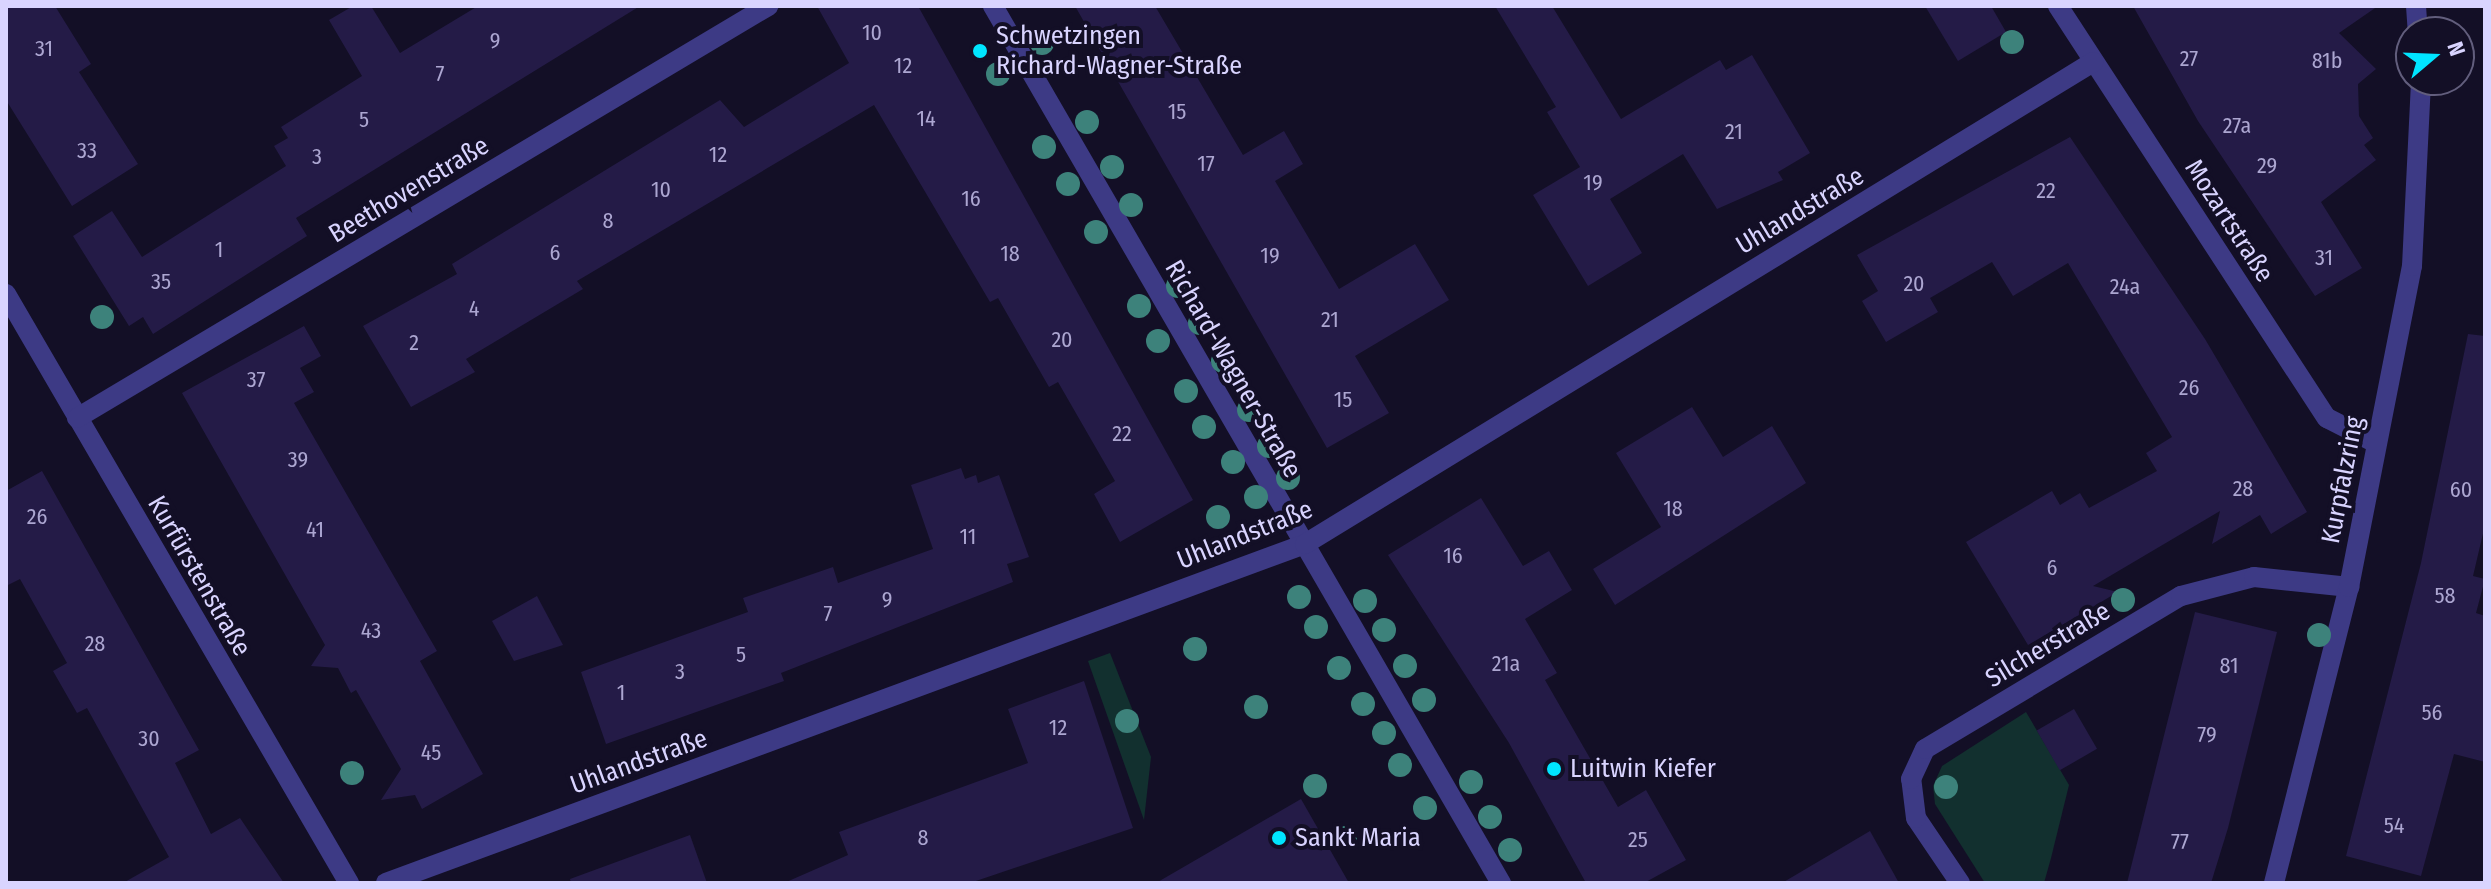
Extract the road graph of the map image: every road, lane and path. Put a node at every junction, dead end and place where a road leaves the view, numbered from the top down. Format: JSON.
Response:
{"nodes":[{"id":1,"x":768,"y":6,"type":"edge"},
{"id":2,"x":993,"y":6,"type":"edge"},
{"id":3,"x":2058,"y":6,"type":"edge"},
{"id":4,"x":2093,"y":62,"type":"junction"},
{"id":5,"x":2420,"y":96,"type":"edge"},
{"id":6,"x":6,"y":294,"type":"edge"},
{"id":7,"x":77,"y":418,"type":"junction"},
{"id":8,"x":2376,"y":443,"type":"junction"},
{"id":9,"x":1305,"y":544,"type":"junction"},
{"id":10,"x":2349,"y":587,"type":"junction"},
{"id":11,"x":349,"y":883,"type":"edge"},
{"id":12,"x":386,"y":883,"type":"edge"},
{"id":13,"x":1501,"y":883,"type":"edge"},
{"id":14,"x":1960,"y":883,"type":"edge"},
{"id":15,"x":2274,"y":883,"type":"edge"}],
"edges":[{"from":1,"to":7,"type":"street","name":"Beethovenstraße"},
{"from":2,"to":9,"type":"street","name":"Richard-Wagner-Straße"},
{"from":3,"to":4,"type":"street","name":"Mozartstraße"},
{"from":4,"to":8,"type":"street","name":"Mozartstraße"},
{"from":4,"to":9,"type":"street","name":"Uhlandstraße"},
{"from":5,"to":8,"type":"street","name":"Kurpfalzring"},
{"from":6,"to":7,"type":"street","name":"Kurfürstenstraße"},
{"from":7,"to":11,"type":"street","name":"Kurfürstenstraße"},
{"from":8,"to":10,"type":"street","name":"Kurpfalzring"},
{"from":9,"to":12,"type":"street","name":"Uhlandstraße"},
{"from":9,"to":13,"type":"street","name":"Richard-Wagner-Straße"},
{"from":10,"to":14,"type":"street","name":"Silcherstraße"},
{"from":10,"to":15,"type":"street","name":"Kurpfalzring"}]}
